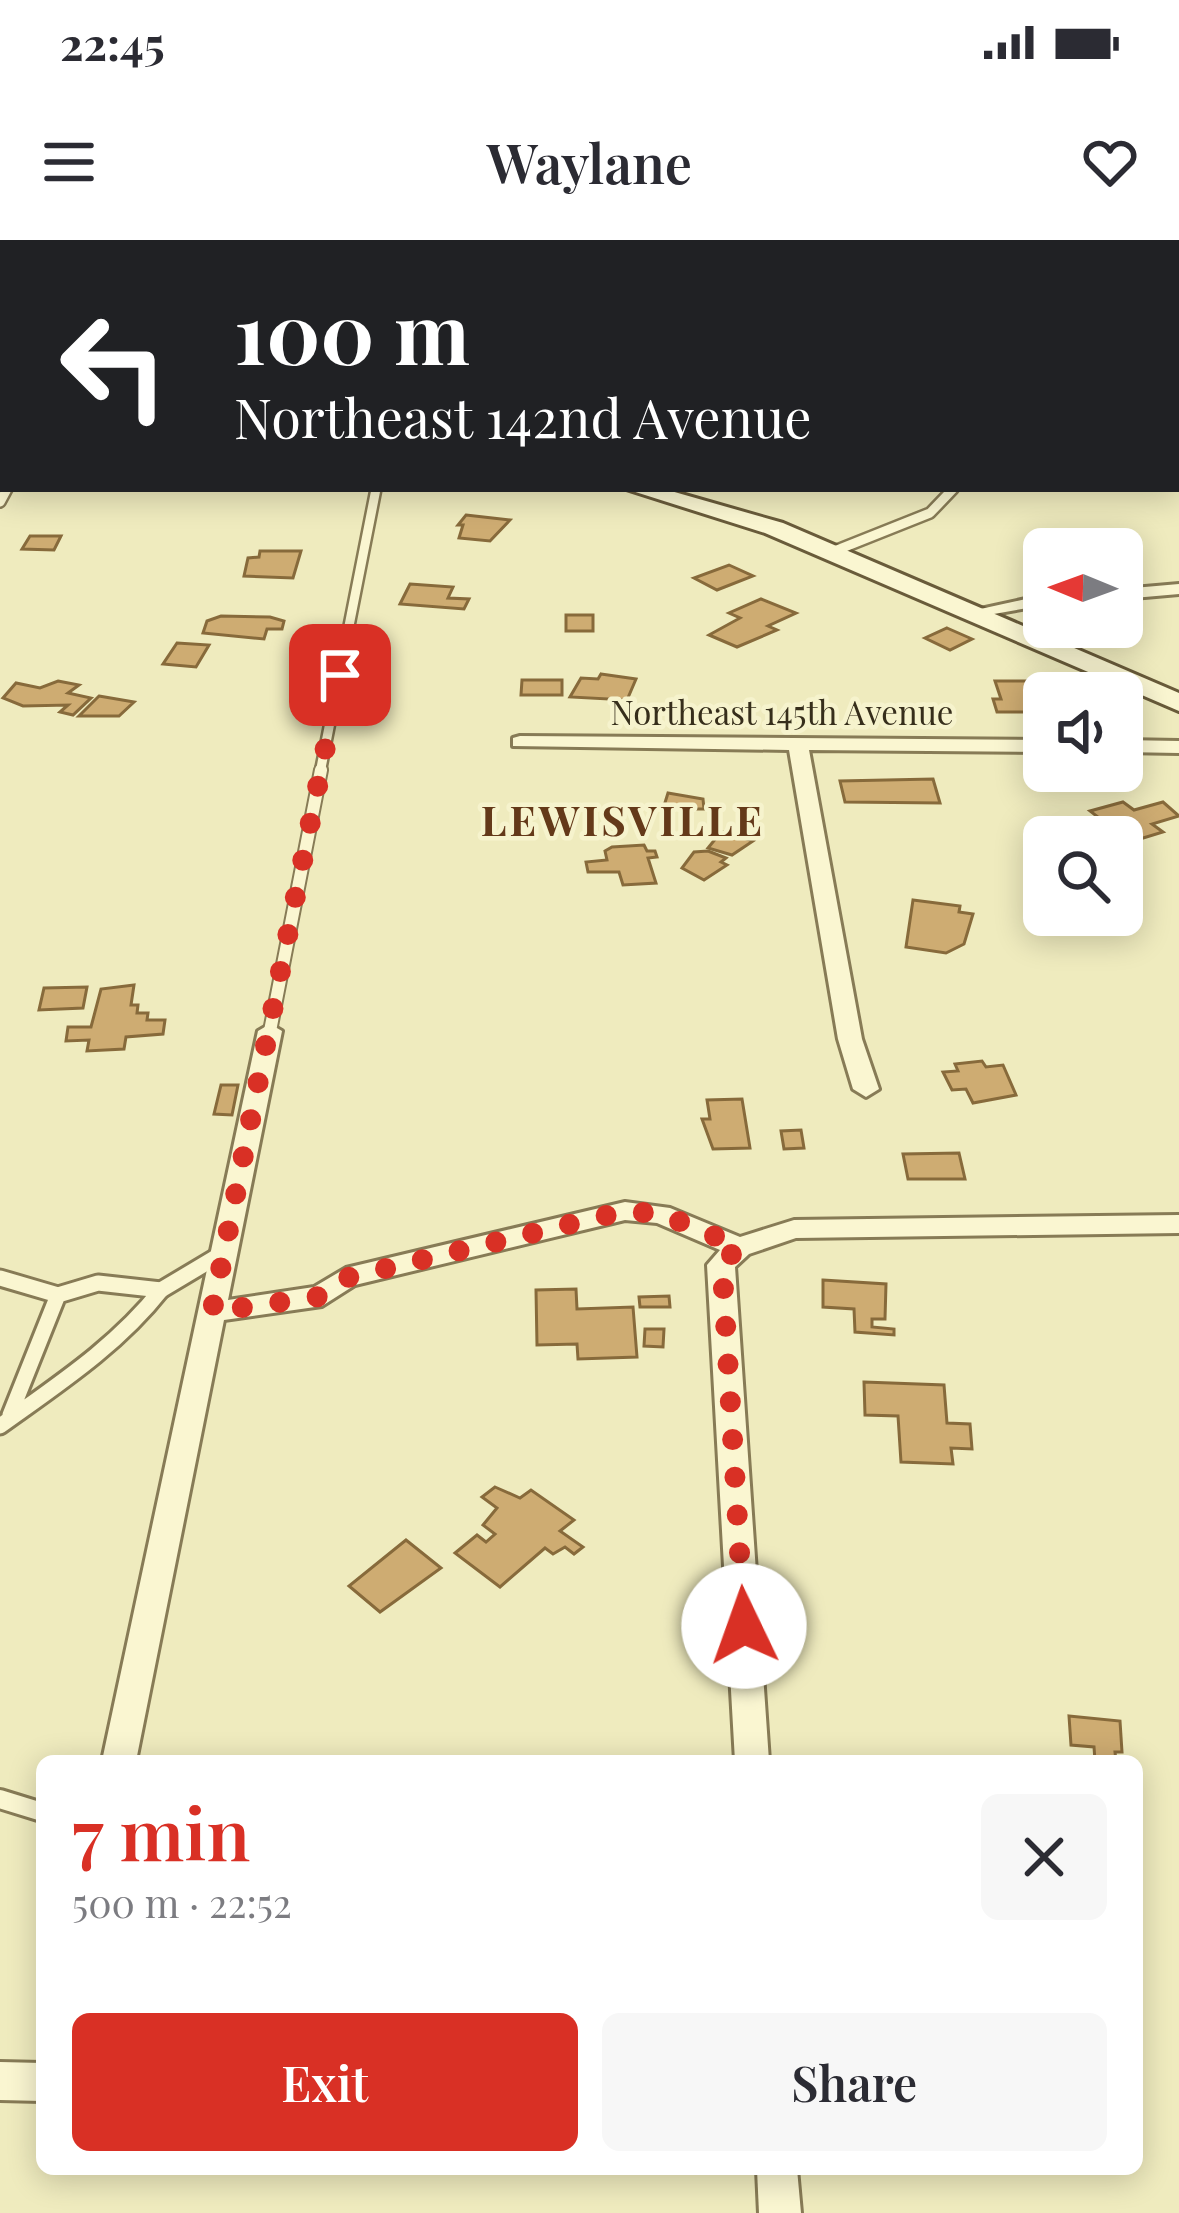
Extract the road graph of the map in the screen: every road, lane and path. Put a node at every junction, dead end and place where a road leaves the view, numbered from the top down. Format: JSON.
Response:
{"nodes":[{"id":1,"x":375,"y":492,"type":"edge"},
{"id":2,"x":650,"y":492,"type":"edge"},
{"id":3,"x":950,"y":492,"type":"edge"},
{"id":4,"x":832,"y":552,"type":"junction"},
{"id":5,"x":1179,"y":589,"type":"edge"},
{"id":6,"x":1143,"y":592,"type":"edge"},
{"id":7,"x":1023,"y":604,"type":"edge"},
{"id":8,"x":971,"y":613,"type":"junction"},
{"id":9,"x":1179,"y":703,"type":"edge"},
{"id":10,"x":520,"y":742,"type":"dead end"},
{"id":11,"x":798,"y":744,"type":"junction"},
{"id":12,"x":1023,"y":746,"type":"edge"},
{"id":13,"x":1143,"y":746,"type":"edge"},
{"id":14,"x":1179,"y":747,"type":"edge"},
{"id":15,"x":270,"y":1031,"type":"joint"},
{"id":16,"x":866,"y":1089,"type":"dead end"},
{"id":17,"x":1179,"y":1224,"type":"edge"},
{"id":18,"x":739,"y":1246,"type":"junction"},
{"id":19,"x":224,"y":1252,"type":"junction"},
{"id":20,"x":0,"y":1279,"type":"edge"},
{"id":21,"x":161,"y":1290,"type":"junction"},
{"id":22,"x":58,"y":1295,"type":"junction"},
{"id":23,"x":212,"y":1312,"type":"junction"},
{"id":24,"x":5,"y":1420,"type":"edge"},
{"id":25,"x":119,"y":1755,"type":"edge"},
{"id":26,"x":752,"y":1755,"type":"edge"},
{"id":27,"x":0,"y":1798,"type":"edge"},
{"id":28,"x":36,"y":1810,"type":"edge"},
{"id":29,"x":0,"y":2081,"type":"edge"},
{"id":30,"x":36,"y":2082,"type":"edge"},
{"id":31,"x":777,"y":2175,"type":"edge"},
{"id":32,"x":780,"y":2213,"type":"edge"}],
"edges":[{"from":1,"to":15,"type":"lane"},
{"from":2,"to":4,"type":"main road"},
{"from":3,"to":4,"type":"lane"},
{"from":4,"to":8,"type":"main road"},
{"from":5,"to":6,"type":"street"},
{"from":7,"to":8,"type":"street"},
{"from":8,"to":9,"type":"main road"},
{"from":10,"to":11,"type":"street","name":"Northeast 145th Avenue"},
{"from":11,"to":12,"type":"street","name":"Northeast 145th Avenue"},
{"from":11,"to":16,"type":"street"},
{"from":13,"to":14,"type":"street"},
{"from":15,"to":19,"type":"street"},
{"from":17,"to":18,"type":"street"},
{"from":18,"to":23,"type":"street"},
{"from":18,"to":26,"type":"street"},
{"from":19,"to":21,"type":"lane"},
{"from":19,"to":23,"type":"street"},
{"from":20,"to":22,"type":"lane"},
{"from":21,"to":22,"type":"lane"},
{"from":21,"to":24,"type":"lane"},
{"from":22,"to":24,"type":"lane"},
{"from":23,"to":25,"type":"street"},
{"from":27,"to":28,"type":"lane"},
{"from":29,"to":30,"type":"street"},
{"from":31,"to":32,"type":"street"}]}
